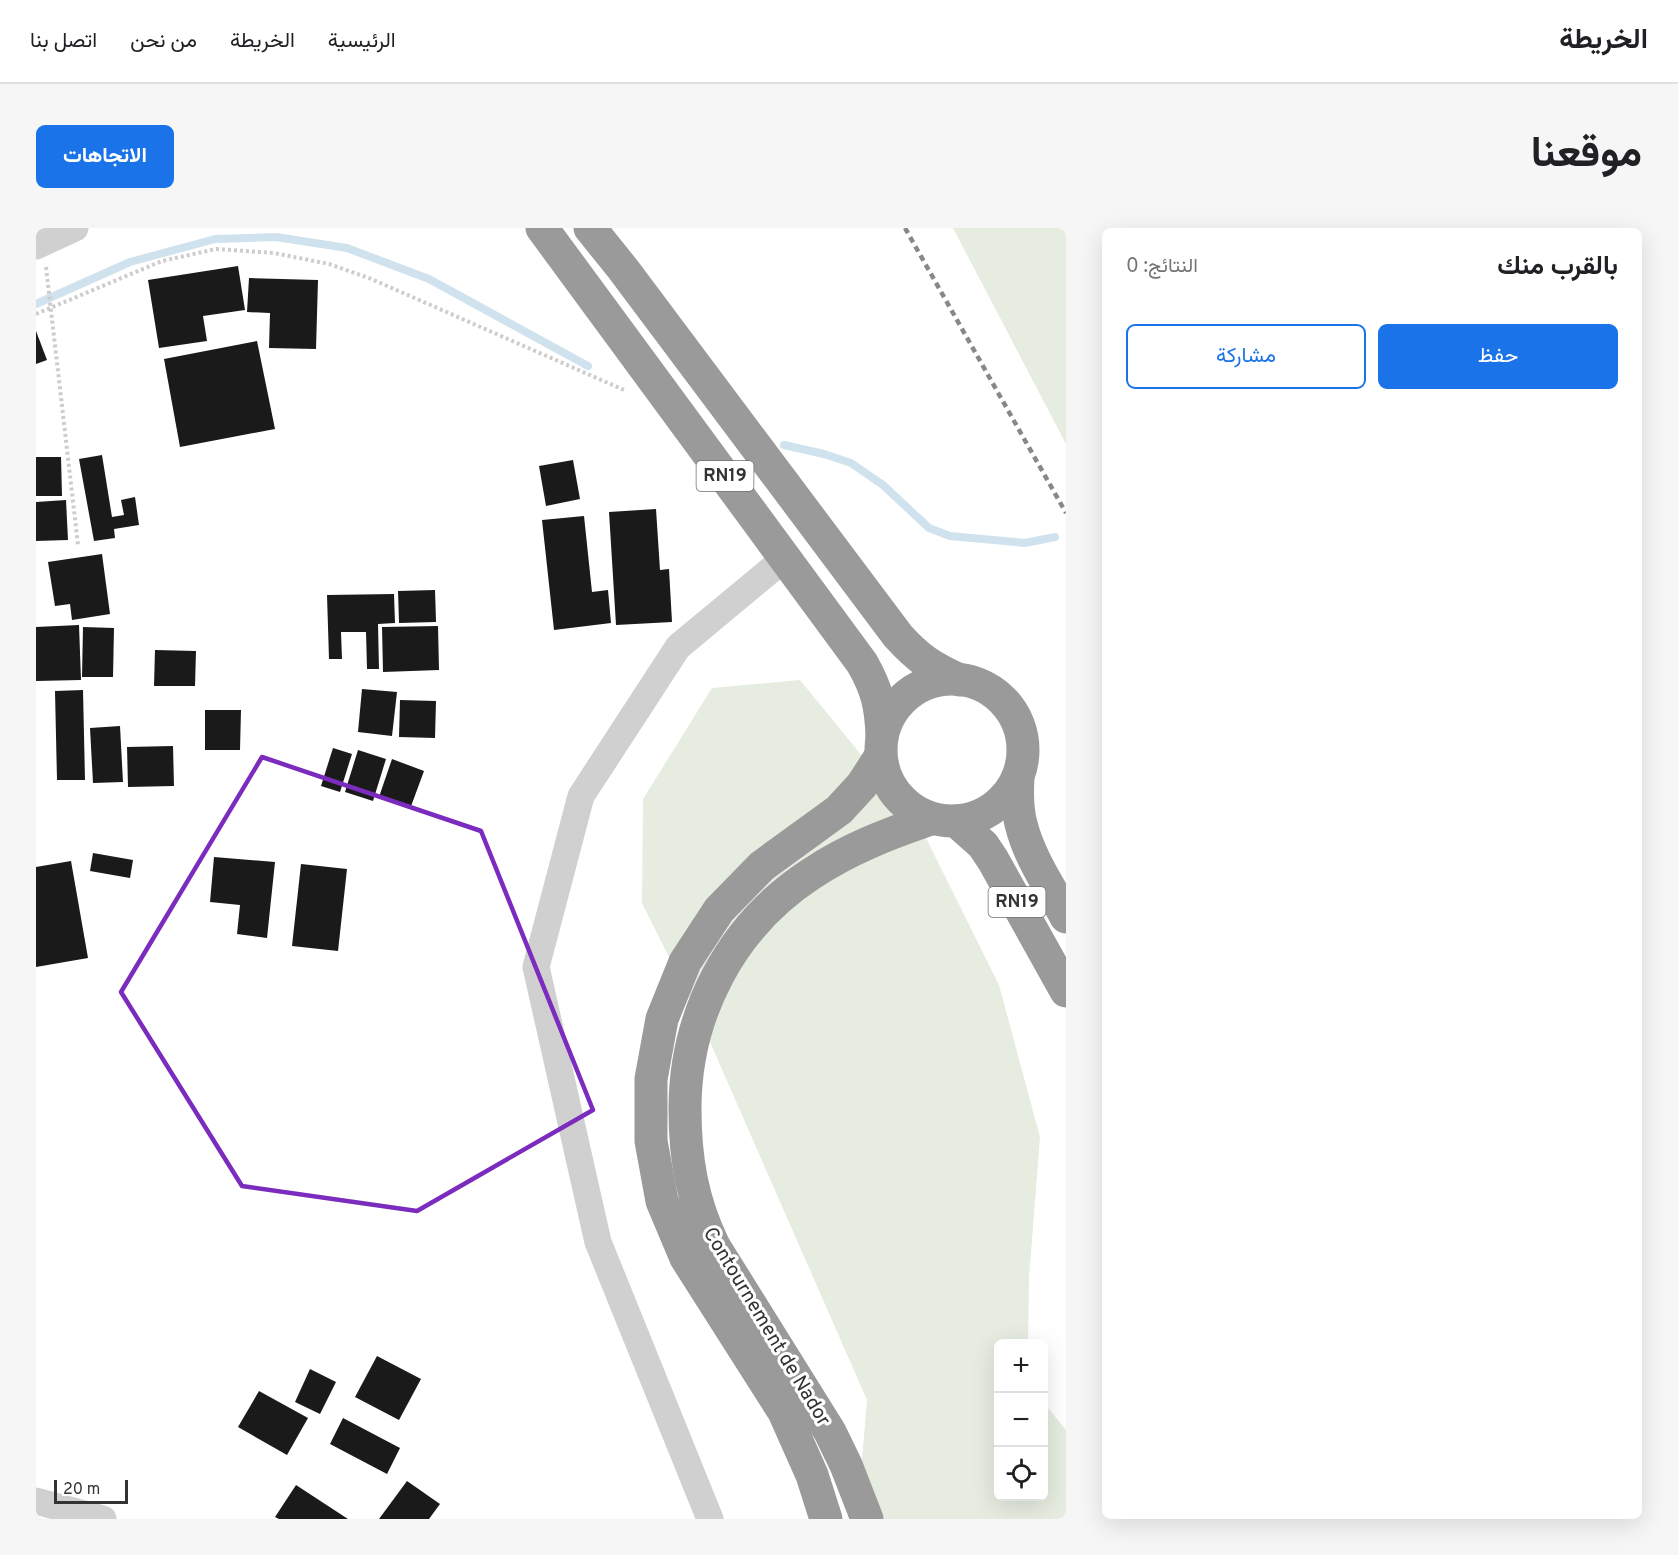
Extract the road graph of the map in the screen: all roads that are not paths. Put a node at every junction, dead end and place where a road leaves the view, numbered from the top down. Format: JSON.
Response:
{"nodes":[{"id":1,"x":75,"y":228,"type":"edge"},
{"id":2,"x":542,"y":228,"type":"edge"},
{"id":3,"x":590,"y":228,"type":"edge"},
{"id":4,"x":40,"y":254,"type":"edge"},
{"id":5,"x":821,"y":535,"type":"junction"},
{"id":6,"x":785,"y":558,"type":"junction"},
{"id":7,"x":960,"y":680,"type":"junction"},
{"id":8,"x":881,"y":747,"type":"junction"},
{"id":9,"x":1018,"y":777,"type":"junction"},
{"id":10,"x":944,"y":820,"type":"junction"},
{"id":11,"x":1066,"y":917,"type":"edge"},
{"id":12,"x":1066,"y":991,"type":"edge"},
{"id":13,"x":36,"y":1502,"type":"edge"},
{"id":14,"x":103,"y":1519,"type":"edge"},
{"id":15,"x":710,"y":1519,"type":"edge"},
{"id":16,"x":826,"y":1519,"type":"edge"},
{"id":17,"x":867,"y":1519,"type":"edge"}],
"edges":[{"from":1,"to":4,"type":"street"},
{"from":2,"to":6,"type":"highway","number":"RN19"},
{"from":3,"to":5,"type":"highway","number":"RN19"},
{"from":5,"to":6,"type":"highway"},
{"from":5,"to":7,"type":"highway","number":"RN19"},
{"from":6,"to":8,"type":"highway","number":"RN19"},
{"from":6,"to":15,"type":"street"},
{"from":7,"to":8,"type":"highway"},
{"from":7,"to":9,"type":"highway"},
{"from":8,"to":10,"type":"highway"},
{"from":8,"to":16,"type":"highway","name":"Contournement de Nador"},
{"from":9,"to":10,"type":"highway"},
{"from":9,"to":11,"type":"highway","number":"RN19"},
{"from":10,"to":12,"type":"highway","number":"RN19"},
{"from":10,"to":17,"type":"highway","name":"Contournement de Nador"},
{"from":13,"to":14,"type":"street"}]}
